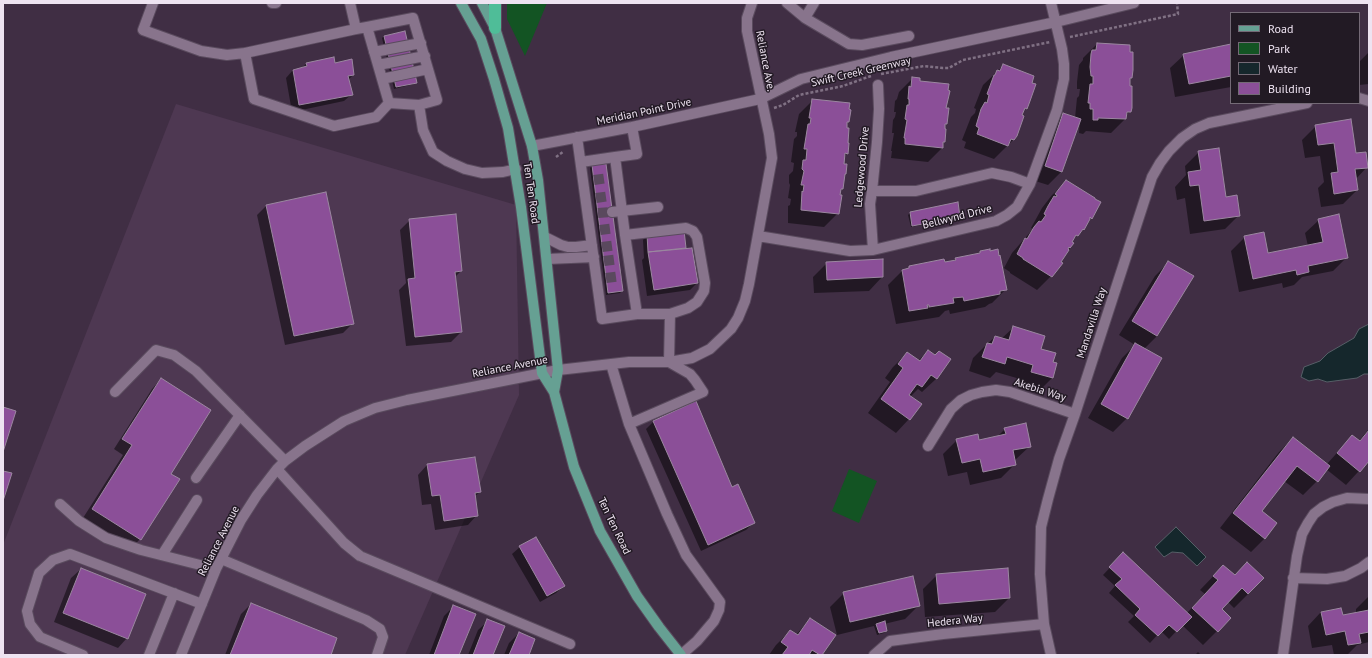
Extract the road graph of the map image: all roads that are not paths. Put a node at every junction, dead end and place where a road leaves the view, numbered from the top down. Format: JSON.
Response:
{"nodes":[{"id":1,"x":153,"y":3,"type":"edge"},
{"id":2,"x":272,"y":3,"type":"edge"},
{"id":3,"x":276,"y":3,"type":"edge"},
{"id":4,"x":350,"y":3,"type":"edge"},
{"id":5,"x":461,"y":3,"type":"edge"},
{"id":6,"x":482,"y":3,"type":"edge"},
{"id":7,"x":495,"y":3,"type":"edge"},
{"id":8,"x":752,"y":3,"type":"edge"},
{"id":9,"x":787,"y":3,"type":"edge"},
{"id":10,"x":814,"y":3,"type":"edge"},
{"id":11,"x":1051,"y":3,"type":"edge"},
{"id":12,"x":1134,"y":3,"type":"edge"},
{"id":13,"x":805,"y":18,"type":"junction"},
{"id":14,"x":1056,"y":22,"type":"junction"},
{"id":15,"x":367,"y":27,"type":"junction"},
{"id":16,"x":495,"y":28,"type":"junction"},
{"id":17,"x":356,"y":29,"type":"junction"},
{"id":18,"x":909,"y":36,"type":"dead end"},
{"id":19,"x":420,"y":43,"type":"junction"},
{"id":20,"x":374,"y":52,"type":"junction"},
{"id":21,"x":245,"y":53,"type":"junction"},
{"id":22,"x":425,"y":56,"type":"junction"},
{"id":23,"x":378,"y":66,"type":"junction"},
{"id":24,"x":428,"y":69,"type":"junction"},
{"id":25,"x":382,"y":79,"type":"junction"},
{"id":26,"x":878,"y":86,"type":"dead end"},
{"id":27,"x":760,"y":99,"type":"junction"},
{"id":28,"x":389,"y":103,"type":"junction"},
{"id":29,"x":1302,"y":104,"type":"edge"},
{"id":30,"x":419,"y":105,"type":"junction"},
{"id":31,"x":632,"y":127,"type":"junction"},
{"id":32,"x":577,"y":137,"type":"junction"},
{"id":33,"x":532,"y":146,"type":"junction"},
{"id":34,"x":615,"y":157,"type":"junction"},
{"id":35,"x":581,"y":162,"type":"junction"},
{"id":36,"x":516,"y":169,"type":"junction"},
{"id":37,"x":1030,"y":184,"type":"junction"},
{"id":38,"x":872,"y":191,"type":"junction"},
{"id":39,"x":658,"y":207,"type":"dead end"},
{"id":40,"x":617,"y":211,"type":"junction"},
{"id":41,"x":621,"y":236,"type":"junction"},
{"id":42,"x":758,"y":236,"type":"junction"},
{"id":43,"x":545,"y":238,"type":"junction"},
{"id":44,"x":873,"y":250,"type":"junction"},
{"id":45,"x":596,"y":253,"type":"junction"},
{"id":46,"x":547,"y":259,"type":"junction"},
{"id":47,"x":637,"y":314,"type":"junction"},
{"id":48,"x":670,"y":314,"type":"junction"},
{"id":49,"x":669,"y":362,"type":"junction"},
{"id":50,"x":611,"y":364,"type":"junction"},
{"id":51,"x":558,"y":370,"type":"junction"},
{"id":52,"x":542,"y":373,"type":"junction"},
{"id":53,"x":114,"y":392,"type":"dead end"},
{"id":54,"x":554,"y":392,"type":"junction"},
{"id":55,"x":1075,"y":414,"type":"junction"},
{"id":56,"x":240,"y":415,"type":"junction"},
{"id":57,"x":629,"y":424,"type":"junction"},
{"id":58,"x":928,"y":446,"type":"dead end"},
{"id":59,"x":285,"y":461,"type":"junction"},
{"id":60,"x":277,"y":469,"type":"junction"},
{"id":61,"x":196,"y":478,"type":"dead end"},
{"id":62,"x":1369,"y":499,"type":"edge"},
{"id":63,"x":197,"y":500,"type":"dead end"},
{"id":64,"x":60,"y":504,"type":"dead end"},
{"id":65,"x":162,"y":555,"type":"junction"},
{"id":66,"x":220,"y":559,"type":"junction"},
{"id":67,"x":1369,"y":562,"type":"edge"},
{"id":68,"x":216,"y":569,"type":"junction"},
{"id":69,"x":1293,"y":578,"type":"junction"},
{"id":70,"x":174,"y":593,"type":"junction"},
{"id":71,"x":202,"y":604,"type":"junction"},
{"id":72,"x":1044,"y":624,"type":"junction"},
{"id":73,"x":570,"y":644,"type":"dead end"},
{"id":74,"x":83,"y":655,"type":"edge"},
{"id":75,"x":149,"y":655,"type":"edge"},
{"id":76,"x":181,"y":655,"type":"edge"},
{"id":77,"x":377,"y":655,"type":"edge"},
{"id":78,"x":681,"y":655,"type":"edge"},
{"id":79,"x":874,"y":655,"type":"edge"},
{"id":80,"x":1051,"y":655,"type":"edge"},
{"id":81,"x":1283,"y":655,"type":"edge"}],
"edges":[{"from":1,"to":21,"type":"street"},
{"from":2,"to":3,"type":"street"},
{"from":4,"to":17,"type":"street"},
{"from":5,"to":36,"type":"main road","name":"Ten Ten Road"},
{"from":6,"to":16,"type":"main road","name":"Ten Ten Road"},
{"from":7,"to":16,"type":"highway"},
{"from":8,"to":27,"type":"street","name":"Reliance Ave."},
{"from":9,"to":13,"type":"street"},
{"from":10,"to":13,"type":"street"},
{"from":11,"to":14,"type":"street","name":"Bellwynd Drive"},
{"from":12,"to":14,"type":"street","name":"Meridian Point Drive"},
{"from":13,"to":18,"type":"street"},
{"from":14,"to":27,"type":"street","name":"Meridian Point Drive"},
{"from":14,"to":37,"type":"street","name":"Bellwynd Drive"},
{"from":15,"to":17,"type":"street"},
{"from":15,"to":19,"type":"street"},
{"from":15,"to":20,"type":"street"},
{"from":16,"to":33,"type":"main road","name":"Ten Ten Road"},
{"from":17,"to":21,"type":"street"},
{"from":19,"to":20,"type":"street"},
{"from":19,"to":22,"type":"street"},
{"from":20,"to":23,"type":"street"},
{"from":21,"to":28,"type":"street"},
{"from":22,"to":23,"type":"street"},
{"from":22,"to":24,"type":"street"},
{"from":23,"to":25,"type":"street"},
{"from":24,"to":25,"type":"street"},
{"from":24,"to":30,"type":"street"},
{"from":25,"to":28,"type":"street"},
{"from":26,"to":38,"type":"street","name":"Ledgewood Drive"},
{"from":27,"to":31,"type":"street","name":"Meridian Point Drive"},
{"from":27,"to":42,"type":"street","name":"Reliance Avenue"},
{"from":28,"to":30,"type":"street"},
{"from":29,"to":55,"type":"street","name":"Mandavilla Way"},
{"from":30,"to":36,"type":"street"},
{"from":31,"to":32,"type":"street","name":"Meridian Point Drive"},
{"from":31,"to":34,"type":"street"},
{"from":32,"to":33,"type":"street","name":"Meridian Point Drive"},
{"from":32,"to":35,"type":"street"},
{"from":33,"to":43,"type":"main road","name":"Ten Ten Road"},
{"from":34,"to":35,"type":"street"},
{"from":34,"to":40,"type":"street"},
{"from":35,"to":45,"type":"street"},
{"from":36,"to":52,"type":"main road","name":"Ten Ten Road"},
{"from":37,"to":38,"type":"street"},
{"from":37,"to":44,"type":"street","name":"Bellwynd Drive"},
{"from":38,"to":44,"type":"street","name":"Ledgewood Drive"},
{"from":39,"to":40,"type":"street"},
{"from":40,"to":41,"type":"street"},
{"from":41,"to":47,"type":"street"},
{"from":41,"to":48,"type":"street"},
{"from":42,"to":44,"type":"street","name":"Bellwynd Drive"},
{"from":42,"to":49,"type":"street","name":"Reliance Avenue"},
{"from":43,"to":45,"type":"street"},
{"from":43,"to":46,"type":"main road","name":"Ten Ten Road"},
{"from":45,"to":46,"type":"street"},
{"from":45,"to":47,"type":"street"},
{"from":46,"to":51,"type":"main road","name":"Ten Ten Road"},
{"from":47,"to":48,"type":"street"},
{"from":48,"to":49,"type":"street"},
{"from":49,"to":50,"type":"street","name":"Reliance Avenue"},
{"from":49,"to":57,"type":"street"},
{"from":50,"to":51,"type":"street","name":"Reliance Avenue"},
{"from":50,"to":57,"type":"street"},
{"from":51,"to":52,"type":"street","name":"Reliance Avenue"},
{"from":51,"to":54,"type":"main road","name":"Ten Ten Road"},
{"from":52,"to":54,"type":"main road","name":"Ten Ten Road"},
{"from":52,"to":59,"type":"street","name":"Reliance Avenue"},
{"from":53,"to":56,"type":"street"},
{"from":54,"to":78,"type":"main road","name":"Ten Ten Road"},
{"from":55,"to":58,"type":"street","name":"Akebia Way"},
{"from":55,"to":72,"type":"street","name":"Mandavilla Way"},
{"from":56,"to":59,"type":"street"},
{"from":56,"to":61,"type":"street"},
{"from":57,"to":78,"type":"street"},
{"from":59,"to":60,"type":"street","name":"Reliance Avenue"},
{"from":60,"to":66,"type":"street","name":"Reliance Avenue"},
{"from":60,"to":73,"type":"street"},
{"from":62,"to":69,"type":"street"},
{"from":63,"to":65,"type":"street"},
{"from":64,"to":65,"type":"street"},
{"from":65,"to":68,"type":"street"},
{"from":66,"to":68,"type":"street","name":"Reliance Avenue"},
{"from":66,"to":77,"type":"street"},
{"from":67,"to":69,"type":"street"},
{"from":68,"to":71,"type":"street","name":"Reliance Avenue"},
{"from":69,"to":81,"type":"street"},
{"from":70,"to":71,"type":"street"},
{"from":70,"to":74,"type":"street"},
{"from":70,"to":75,"type":"street"},
{"from":71,"to":76,"type":"street","name":"Reliance Avenue"},
{"from":72,"to":79,"type":"street","name":"Hedera Way"},
{"from":72,"to":80,"type":"street","name":"Mandavilla Way"}]}
